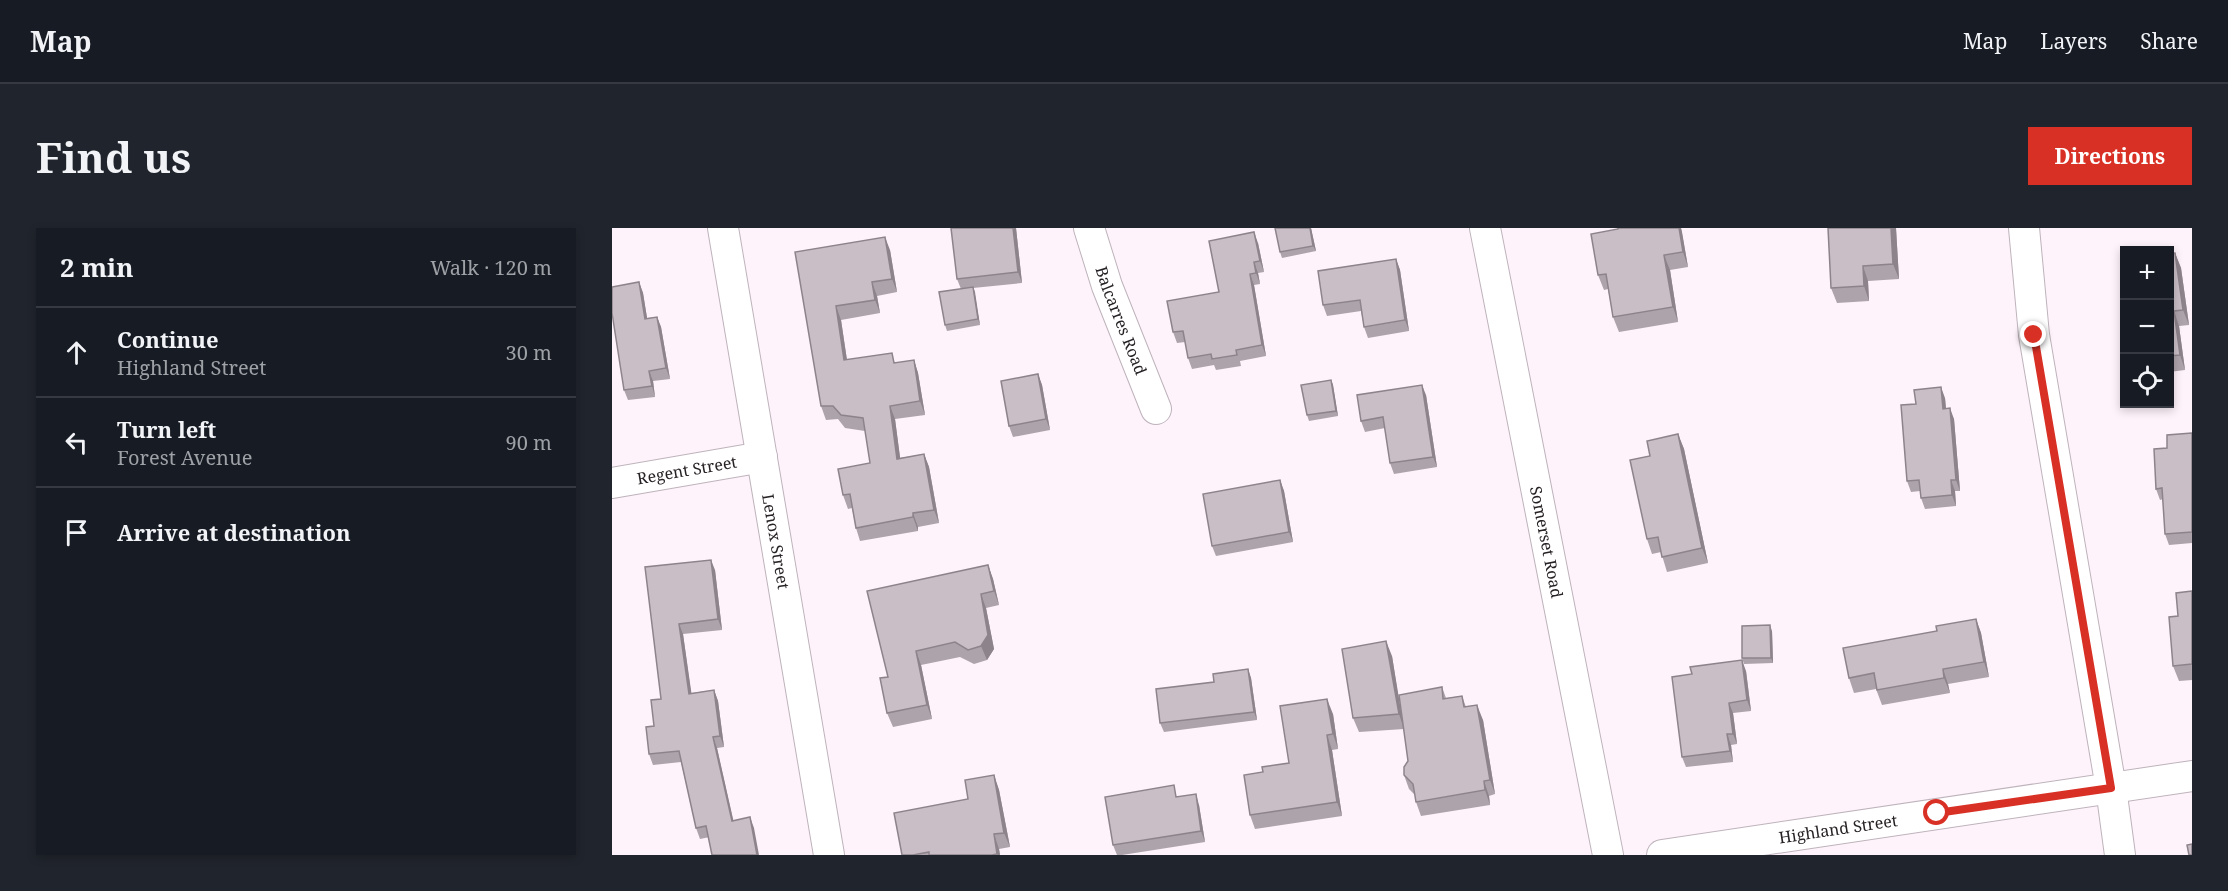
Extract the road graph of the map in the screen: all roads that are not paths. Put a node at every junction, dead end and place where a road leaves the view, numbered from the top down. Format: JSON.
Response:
{"nodes":[{"id":1,"x":723,"y":228,"type":"edge"},
{"id":2,"x":1089,"y":228,"type":"edge"},
{"id":3,"x":1485,"y":228,"type":"edge"},
{"id":4,"x":2024,"y":228,"type":"edge"},
{"id":5,"x":1156,"y":410,"type":"dead end"},
{"id":6,"x":762,"y":457,"type":"junction"},
{"id":7,"x":612,"y":483,"type":"edge"},
{"id":8,"x":2192,"y":776,"type":"edge"},
{"id":9,"x":2111,"y":788,"type":"junction"},
{"id":10,"x":830,"y":855,"type":"edge"},
{"id":11,"x":1608,"y":855,"type":"edge"},
{"id":12,"x":1662,"y":855,"type":"edge"},
{"id":13,"x":2120,"y":855,"type":"edge"}],
"edges":[{"from":1,"to":6,"type":"street","name":"Lenox Street"},
{"from":2,"to":5,"type":"street","name":"Balcarres Road"},
{"from":3,"to":11,"type":"street","name":"Somerset Road"},
{"from":4,"to":9,"type":"street"},
{"from":6,"to":7,"type":"street","name":"Regent Street"},
{"from":6,"to":10,"type":"street","name":"Lenox Street"},
{"from":8,"to":9,"type":"street","name":"Highland Street"},
{"from":9,"to":12,"type":"street","name":"Highland Street"},
{"from":9,"to":13,"type":"street"}]}
